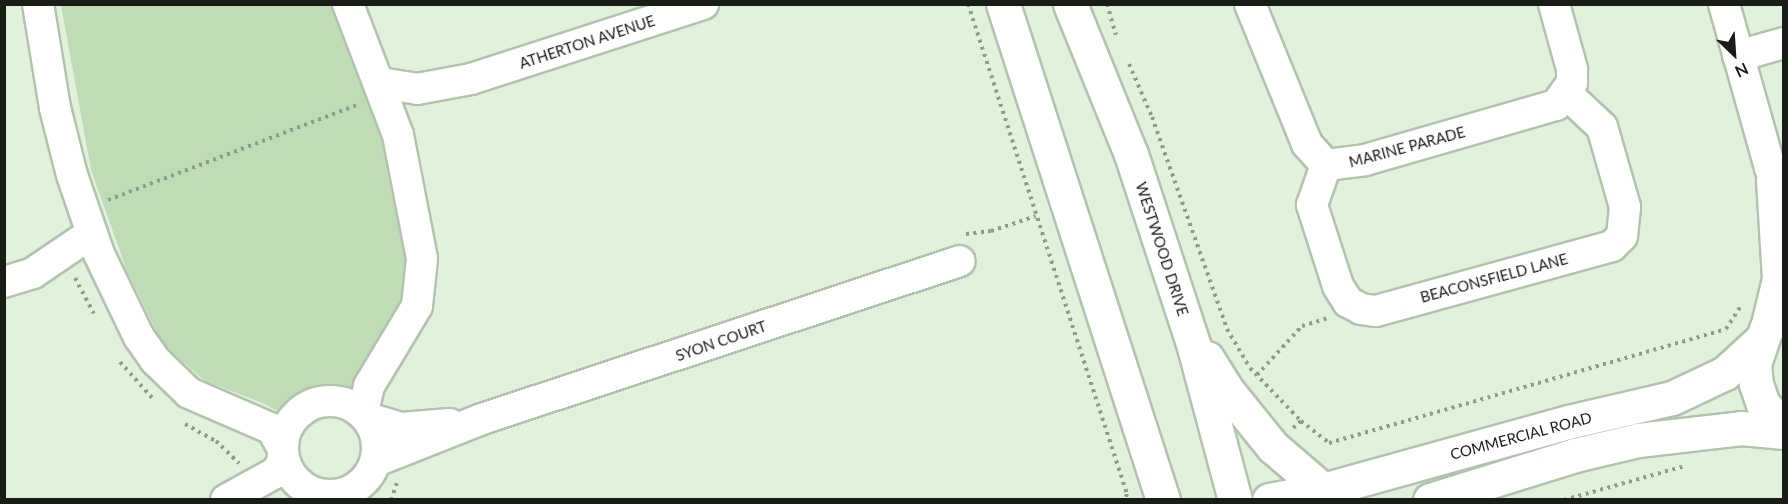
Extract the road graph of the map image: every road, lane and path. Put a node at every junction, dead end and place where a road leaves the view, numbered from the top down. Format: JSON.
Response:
{"nodes":[{"id":1,"x":38,"y":4,"type":"edge"},
{"id":2,"x":348,"y":4,"type":"edge"},
{"id":3,"x":703,"y":4,"type":"edge"},
{"id":4,"x":968,"y":4,"type":"edge"},
{"id":5,"x":1003,"y":4,"type":"edge"},
{"id":6,"x":1070,"y":4,"type":"edge"},
{"id":7,"x":1107,"y":4,"type":"edge"},
{"id":8,"x":1250,"y":4,"type":"edge"},
{"id":9,"x":1554,"y":4,"type":"edge"},
{"id":10,"x":1724,"y":4,"type":"edge"},
{"id":11,"x":1118,"y":40,"type":"dead end"},
{"id":12,"x":1784,"y":43,"type":"edge"},
{"id":13,"x":1738,"y":56,"type":"junction"},
{"id":14,"x":1126,"y":59,"type":"dead end"},
{"id":15,"x":471,"y":79,"type":"junction"},
{"id":16,"x":382,"y":89,"type":"junction"},
{"id":17,"x":1567,"y":94,"type":"junction"},
{"id":18,"x":398,"y":135,"type":"junction"},
{"id":19,"x":1326,"y":165,"type":"junction"},
{"id":20,"x":1770,"y":168,"type":"junction"},
{"id":21,"x":1784,"y":200,"type":"edge"},
{"id":22,"x":88,"y":221,"type":"junction"},
{"id":23,"x":960,"y":261,"type":"dead end"},
{"id":24,"x":33,"y":273,"type":"junction"},
{"id":25,"x":4,"y":282,"type":"edge"},
{"id":26,"x":112,"y":283,"type":"junction"},
{"id":27,"x":1745,"y":299,"type":"dead end"},
{"id":28,"x":1348,"y":302,"type":"junction"},
{"id":29,"x":1179,"y":303,"type":"junction"},
{"id":30,"x":1769,"y":327,"type":"edge"},
{"id":31,"x":1257,"y":375,"type":"junction"},
{"id":32,"x":365,"y":415,"type":"junction"},
{"id":33,"x":482,"y":419,"type":"junction"},
{"id":34,"x":1301,"y":421,"type":"junction"},
{"id":35,"x":1784,"y":427,"type":"edge"},
{"id":36,"x":1784,"y":432,"type":"edge"},
{"id":37,"x":1273,"y":447,"type":"junction"},
{"id":38,"x":283,"y":451,"type":"junction"},
{"id":39,"x":1688,"y":465,"type":"dead end"},
{"id":40,"x":371,"y":478,"type":"edge"},
{"id":41,"x":1479,"y":484,"type":"junction"},
{"id":42,"x":1323,"y":490,"type":"junction"},
{"id":43,"x":314,"y":493,"type":"edge"},
{"id":44,"x":226,"y":500,"type":"edge"},
{"id":45,"x":240,"y":500,"type":"edge"},
{"id":46,"x":1125,"y":500,"type":"edge"},
{"id":47,"x":1163,"y":500,"type":"edge"},
{"id":48,"x":1235,"y":500,"type":"edge"},
{"id":49,"x":1269,"y":500,"type":"edge"},
{"id":50,"x":1431,"y":500,"type":"edge"},
{"id":51,"x":1444,"y":500,"type":"edge"},
{"id":52,"x":1564,"y":500,"type":"edge"}],
"edges":[{"from":1,"to":22,"type":"street"},
{"from":2,"to":16,"type":"street"},
{"from":3,"to":15,"type":"street","name":"ATHERTON AVENUE"},
{"from":4,"to":46,"type":"path"},
{"from":5,"to":47,"type":"street"},
{"from":6,"to":29,"type":"street","name":"WESTWOOD DRIVE"},
{"from":7,"to":11,"type":"path"},
{"from":8,"to":19,"type":"street"},
{"from":9,"to":17,"type":"street"},
{"from":10,"to":13,"type":"street"},
{"from":12,"to":13,"type":"street"},
{"from":13,"to":20,"type":"street"},
{"from":14,"to":31,"type":"path"},
{"from":15,"to":16,"type":"street"},
{"from":15,"to":18,"type":"street"},
{"from":16,"to":18,"type":"street"},
{"from":16,"to":22,"type":"path"},
{"from":17,"to":19,"type":"street","name":"MARINE PARADE"},
{"from":17,"to":28,"type":"street","name":"BEACONSFIELD LANE"},
{"from":18,"to":32,"type":"street"},
{"from":19,"to":28,"type":"street"},
{"from":20,"to":21,"type":"street"},
{"from":20,"to":30,"type":"street"},
{"from":22,"to":24,"type":"street"},
{"from":22,"to":26,"type":"street"},
{"from":23,"to":33,"type":"street","name":"SYON COURT"},
{"from":24,"to":25,"type":"street"},
{"from":24,"to":26,"type":"street"},
{"from":26,"to":38,"type":"street"},
{"from":27,"to":34,"type":"path"},
{"from":28,"to":31,"type":"path"},
{"from":29,"to":37,"type":"street"},
{"from":29,"to":48,"type":"street","name":"WESTWOOD DRIVE"},
{"from":30,"to":35,"type":"street"},
{"from":30,"to":42,"type":"street","name":"COMMERCIAL ROAD"},
{"from":31,"to":34,"type":"path"},
{"from":32,"to":33,"type":"street"},
{"from":32,"to":38,"type":"street"},
{"from":32,"to":40,"type":"street"},
{"from":33,"to":40,"type":"street"},
{"from":34,"to":37,"type":"path"},
{"from":36,"to":41,"type":"street"},
{"from":37,"to":42,"type":"street"},
{"from":38,"to":43,"type":"street"},
{"from":38,"to":44,"type":"street"},
{"from":39,"to":52,"type":"path"},
{"from":40,"to":43,"type":"street"},
{"from":41,"to":50,"type":"street"},
{"from":41,"to":51,"type":"street"},
{"from":42,"to":49,"type":"street","name":"COMMERCIAL ROAD"},
{"from":43,"to":45,"type":"street"}]}
